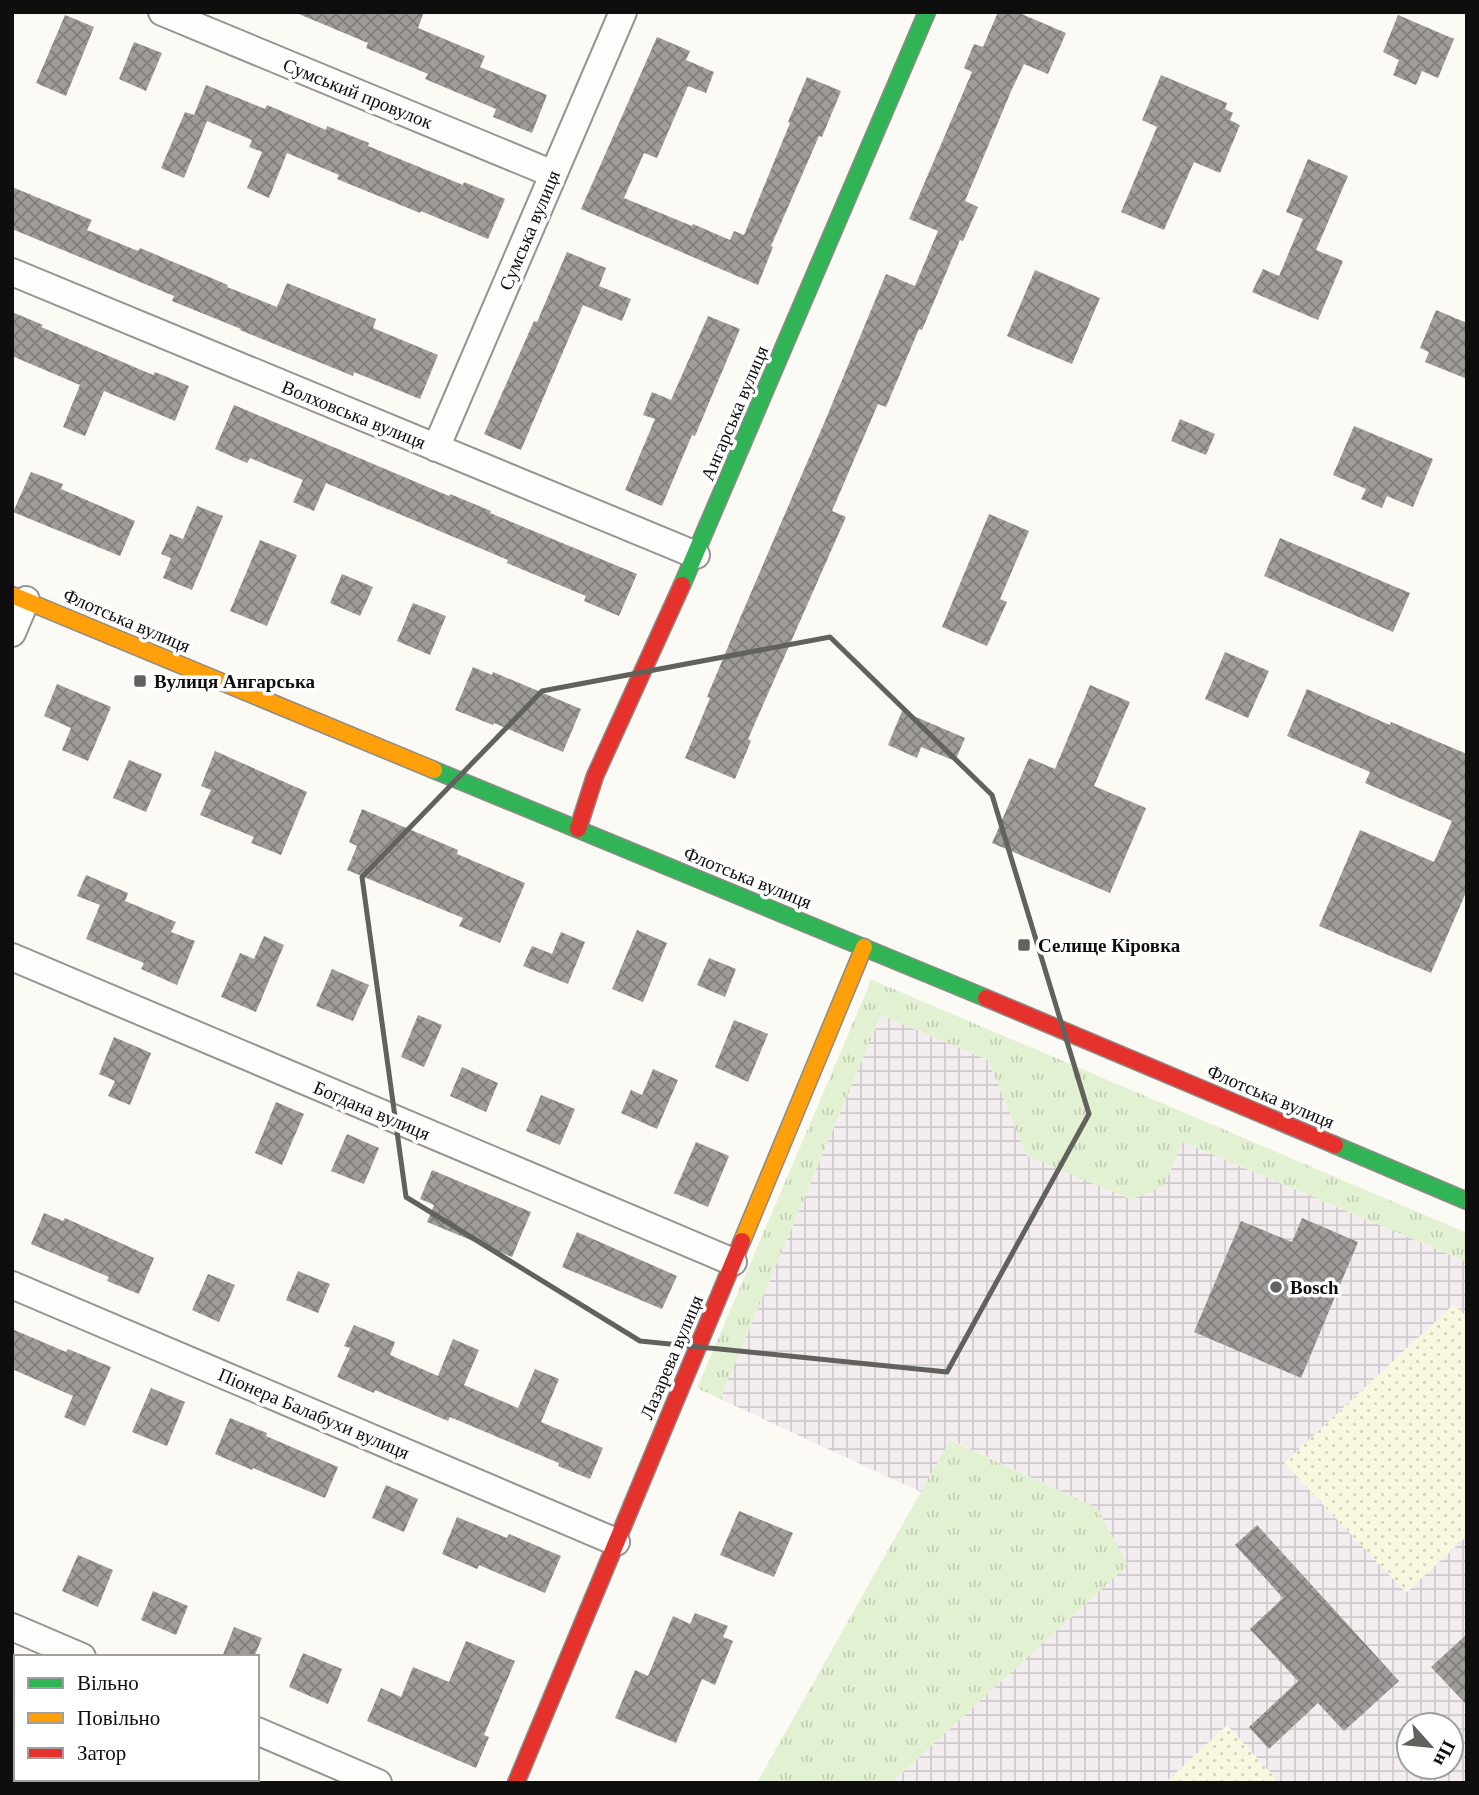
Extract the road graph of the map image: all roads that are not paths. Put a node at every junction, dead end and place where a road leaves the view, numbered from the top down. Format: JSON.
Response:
{"nodes":[{"id":1,"x":162,"y":12,"type":"edge"},
{"id":2,"x":623,"y":12,"type":"edge"},
{"id":3,"x":927,"y":12,"type":"edge"},
{"id":4,"x":553,"y":174,"type":"junction"},
{"id":5,"x":12,"y":272,"type":"edge"},
{"id":6,"x":436,"y":448,"type":"junction"},
{"id":7,"x":696,"y":555,"type":"junction"},
{"id":8,"x":19,"y":598,"type":"edge"},
{"id":9,"x":12,"y":633,"type":"edge"},
{"id":10,"x":578,"y":829,"type":"junction"},
{"id":11,"x":864,"y":947,"type":"junction"},
{"id":12,"x":12,"y":957,"type":"edge"},
{"id":13,"x":1467,"y":1201,"type":"edge"},
{"id":14,"x":733,"y":1262,"type":"junction"},
{"id":15,"x":12,"y":1285,"type":"edge"},
{"id":16,"x":616,"y":1542,"type":"junction"},
{"id":17,"x":12,"y":1627,"type":"edge"},
{"id":18,"x":77,"y":1655,"type":"edge"},
{"id":19,"x":259,"y":1732,"type":"edge"},
{"id":20,"x":378,"y":1783,"type":"edge"},
{"id":21,"x":516,"y":1783,"type":"edge"}],
"edges":[{"from":1,"to":4,"type":"street","name":"Сумський провулок"},
{"from":2,"to":4,"type":"street","name":"Сумська вулиця"},
{"from":3,"to":7,"type":"street","name":"Ангарська вулиця"},
{"from":4,"to":6,"type":"street","name":"Сумська вулиця"},
{"from":5,"to":6,"type":"street","name":"Волховська вулиця"},
{"from":6,"to":7,"type":"street","name":"Волховська вулиця"},
{"from":7,"to":10,"type":"street","name":"Ангарська вулиця"},
{"from":8,"to":9,"type":"street"},
{"from":8,"to":10,"type":"street","name":"Флотська вулиця"},
{"from":10,"to":11,"type":"street","name":"Флотська вулиця"},
{"from":11,"to":13,"type":"street","name":"Флотська вулиця"},
{"from":11,"to":14,"type":"street","name":"Лазарева вулиця"},
{"from":12,"to":14,"type":"street","name":"Богдана вулиця"},
{"from":14,"to":16,"type":"street","name":"Лазарева вулиця"},
{"from":15,"to":16,"type":"street","name":"Піонера Балабухи вулиця"},
{"from":16,"to":21,"type":"street","name":"Лазарева вулиця"},
{"from":17,"to":18,"type":"street"},
{"from":19,"to":20,"type":"street"}]}
